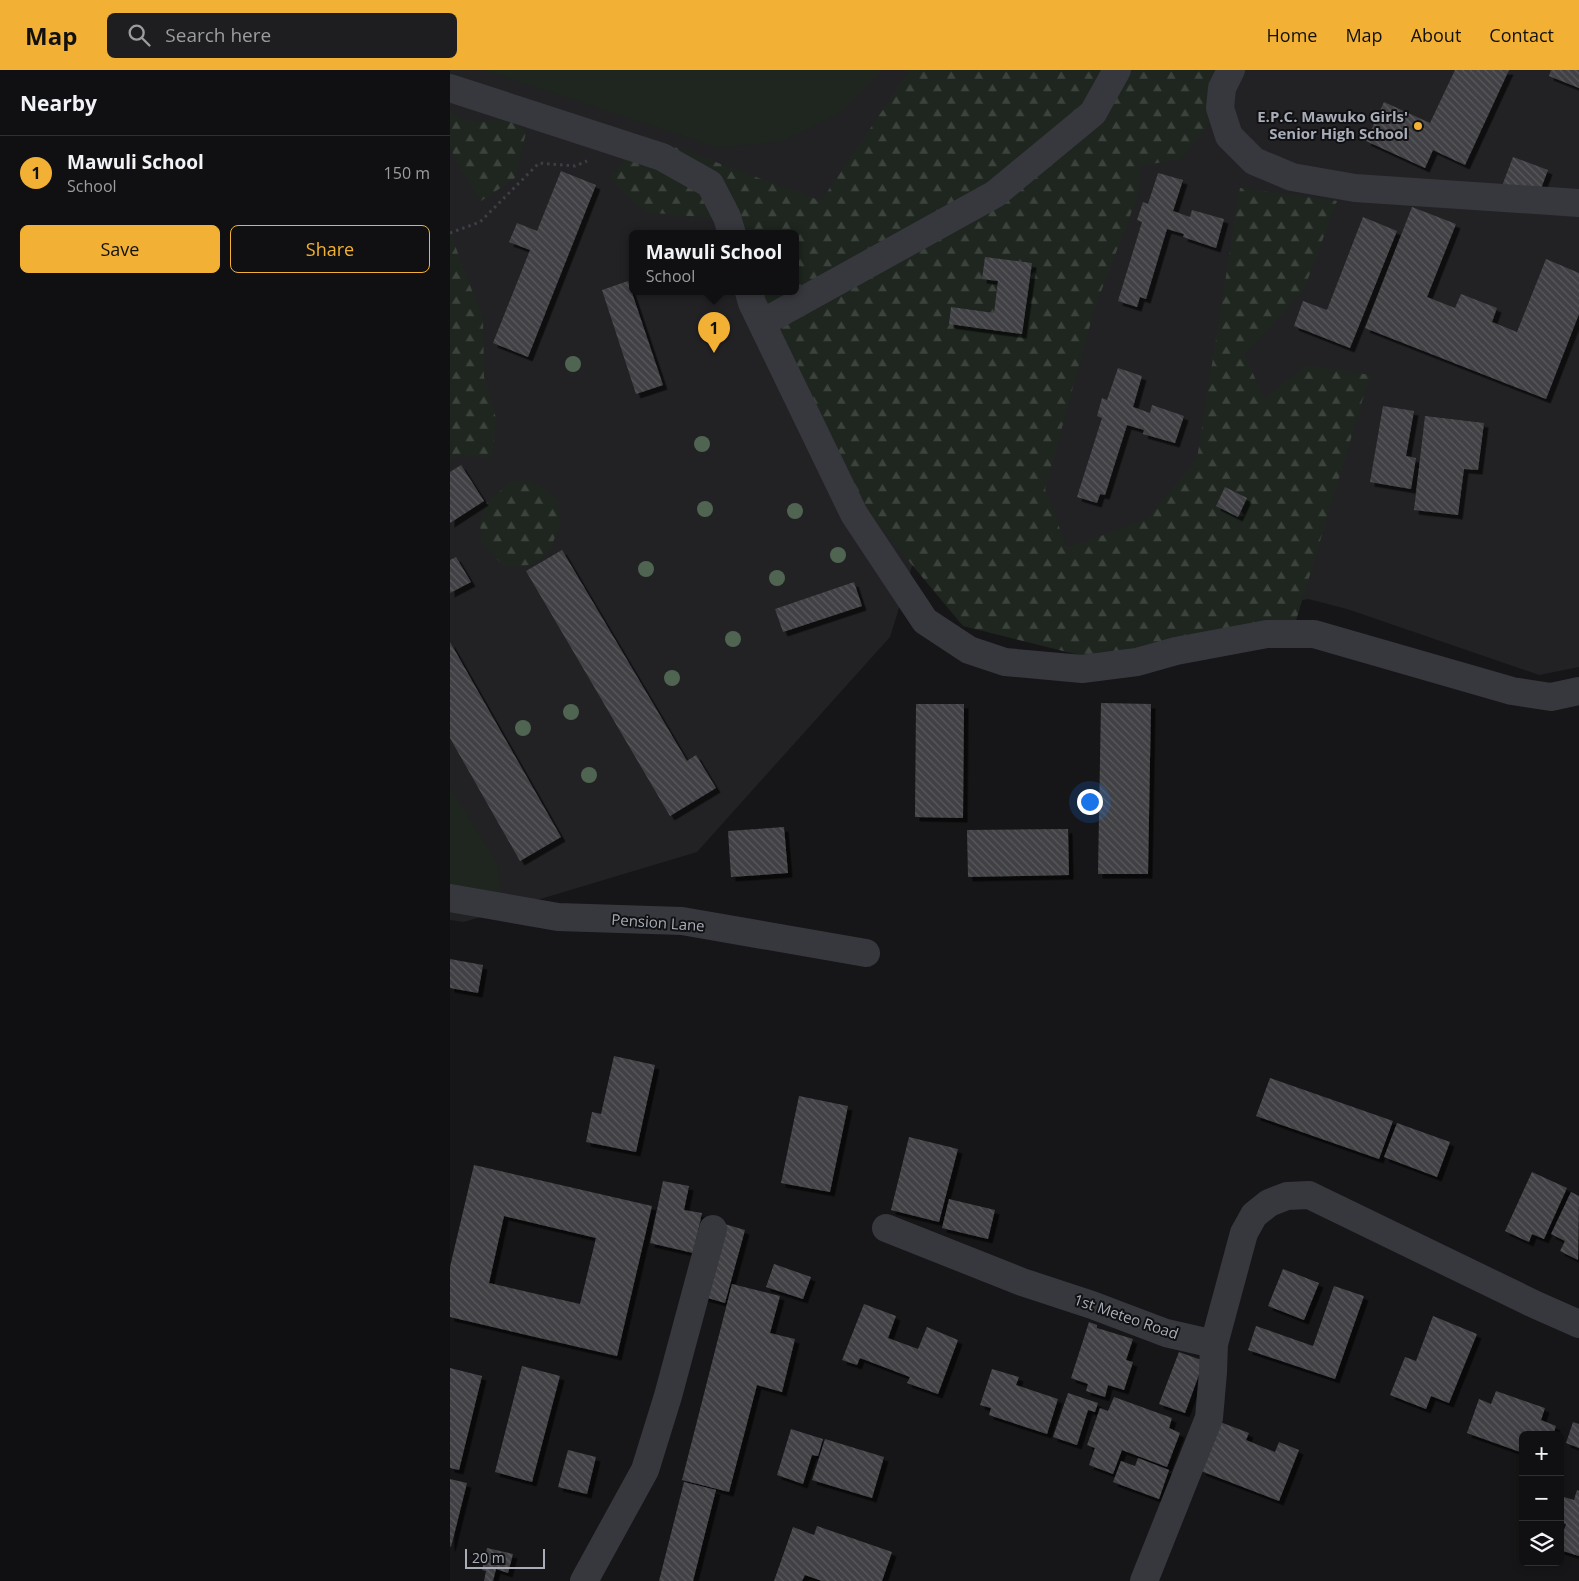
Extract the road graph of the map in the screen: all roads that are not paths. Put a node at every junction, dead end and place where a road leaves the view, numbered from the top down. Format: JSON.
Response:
{"nodes":[{"id":1,"x":1117,"y":70,"type":"edge"},
{"id":2,"x":1231,"y":70,"type":"edge"},
{"id":3,"x":450,"y":88,"type":"edge"},
{"id":4,"x":1579,"y":203,"type":"edge"},
{"id":5,"x":731,"y":230,"type":"edge"},
{"id":6,"x":750,"y":295,"type":"edge"},
{"id":7,"x":762,"y":323,"type":"junction"},
{"id":8,"x":1579,"y":691,"type":"edge"},
{"id":9,"x":450,"y":898,"type":"edge"},
{"id":10,"x":866,"y":953,"type":"dead end"},
{"id":11,"x":886,"y":1228,"type":"dead end"},
{"id":12,"x":713,"y":1229,"type":"dead end"},
{"id":13,"x":1579,"y":1324,"type":"edge"},
{"id":14,"x":1214,"y":1344,"type":"junction"},
{"id":15,"x":584,"y":1581,"type":"edge"},
{"id":16,"x":1144,"y":1581,"type":"edge"}],
"edges":[{"from":1,"to":7,"type":"street"},
{"from":2,"to":4,"type":"street"},
{"from":3,"to":5,"type":"street"},
{"from":6,"to":7,"type":"street"},
{"from":7,"to":8,"type":"street"},
{"from":9,"to":10,"type":"street","name":"Pension Lane"},
{"from":11,"to":14,"type":"street","name":"1st Meteo Road"},
{"from":12,"to":15,"type":"street"},
{"from":13,"to":14,"type":"street"},
{"from":14,"to":16,"type":"street"}]}
